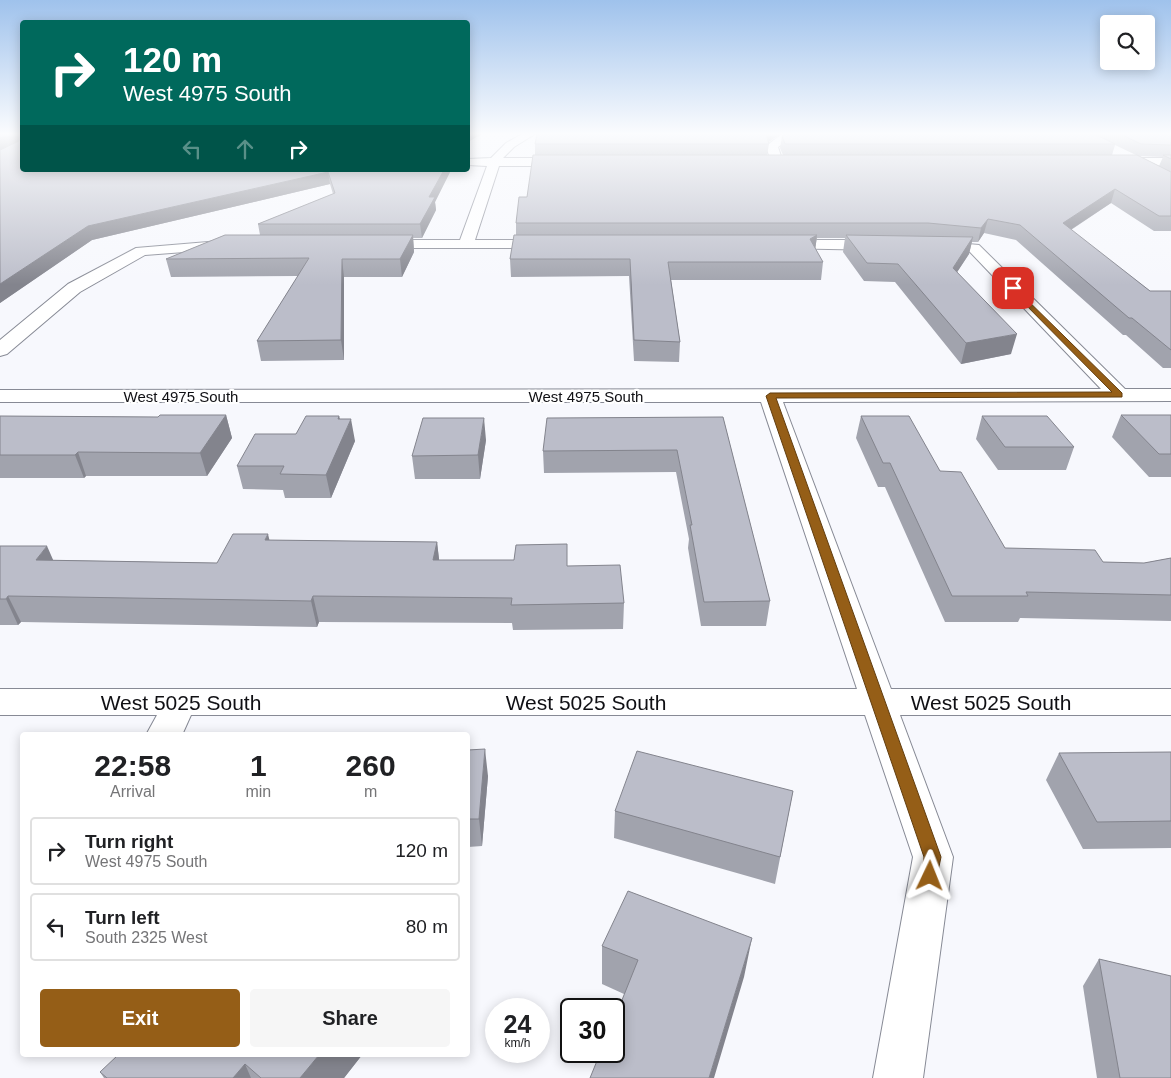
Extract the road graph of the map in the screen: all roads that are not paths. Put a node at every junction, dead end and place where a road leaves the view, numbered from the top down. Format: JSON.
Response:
{"nodes":[{"id":1,"x":486,"y":184,"type":"edge"},
{"id":2,"x":250,"y":245,"type":"edge"},
{"id":3,"x":358,"y":245,"type":"edge"},
{"id":4,"x":466,"y":245,"type":"junction"},
{"id":5,"x":566,"y":245,"type":"edge"},
{"id":6,"x":766,"y":245,"type":"edge"},
{"id":7,"x":896,"y":245,"type":"edge"},
{"id":8,"x":916,"y":245,"type":"edge"},
{"id":9,"x":0,"y":350,"type":"edge"},
{"id":10,"x":1119,"y":395,"type":"junction"},
{"id":11,"x":1171,"y":395,"type":"edge"},
{"id":12,"x":0,"y":396,"type":"edge"},
{"id":13,"x":770,"y":396,"type":"junction"},
{"id":14,"x":0,"y":702,"type":"edge"},
{"id":15,"x":180,"y":702,"type":"junction"},
{"id":16,"x":878,"y":702,"type":"junction"},
{"id":17,"x":1171,"y":702,"type":"edge"},
{"id":18,"x":165,"y":732,"type":"edge"},
{"id":19,"x":898,"y":1078,"type":"edge"}],
"edges":[{"from":1,"to":4,"type":"street"},
{"from":2,"to":9,"type":"street"},
{"from":3,"to":4,"type":"street"},
{"from":4,"to":5,"type":"street"},
{"from":6,"to":7,"type":"street"},
{"from":8,"to":10,"type":"street"},
{"from":10,"to":11,"type":"street","name":"West 4975 South"},
{"from":10,"to":13,"type":"street","name":"West 4975 South"},
{"from":12,"to":13,"type":"street","name":"West 4975 South"},
{"from":13,"to":16,"type":"street"},
{"from":14,"to":15,"type":"street","name":"West 5025 South"},
{"from":15,"to":16,"type":"street","name":"West 5025 South"},
{"from":15,"to":18,"type":"street"},
{"from":16,"to":17,"type":"street","name":"West 5025 South"},
{"from":16,"to":19,"type":"street"}]}
